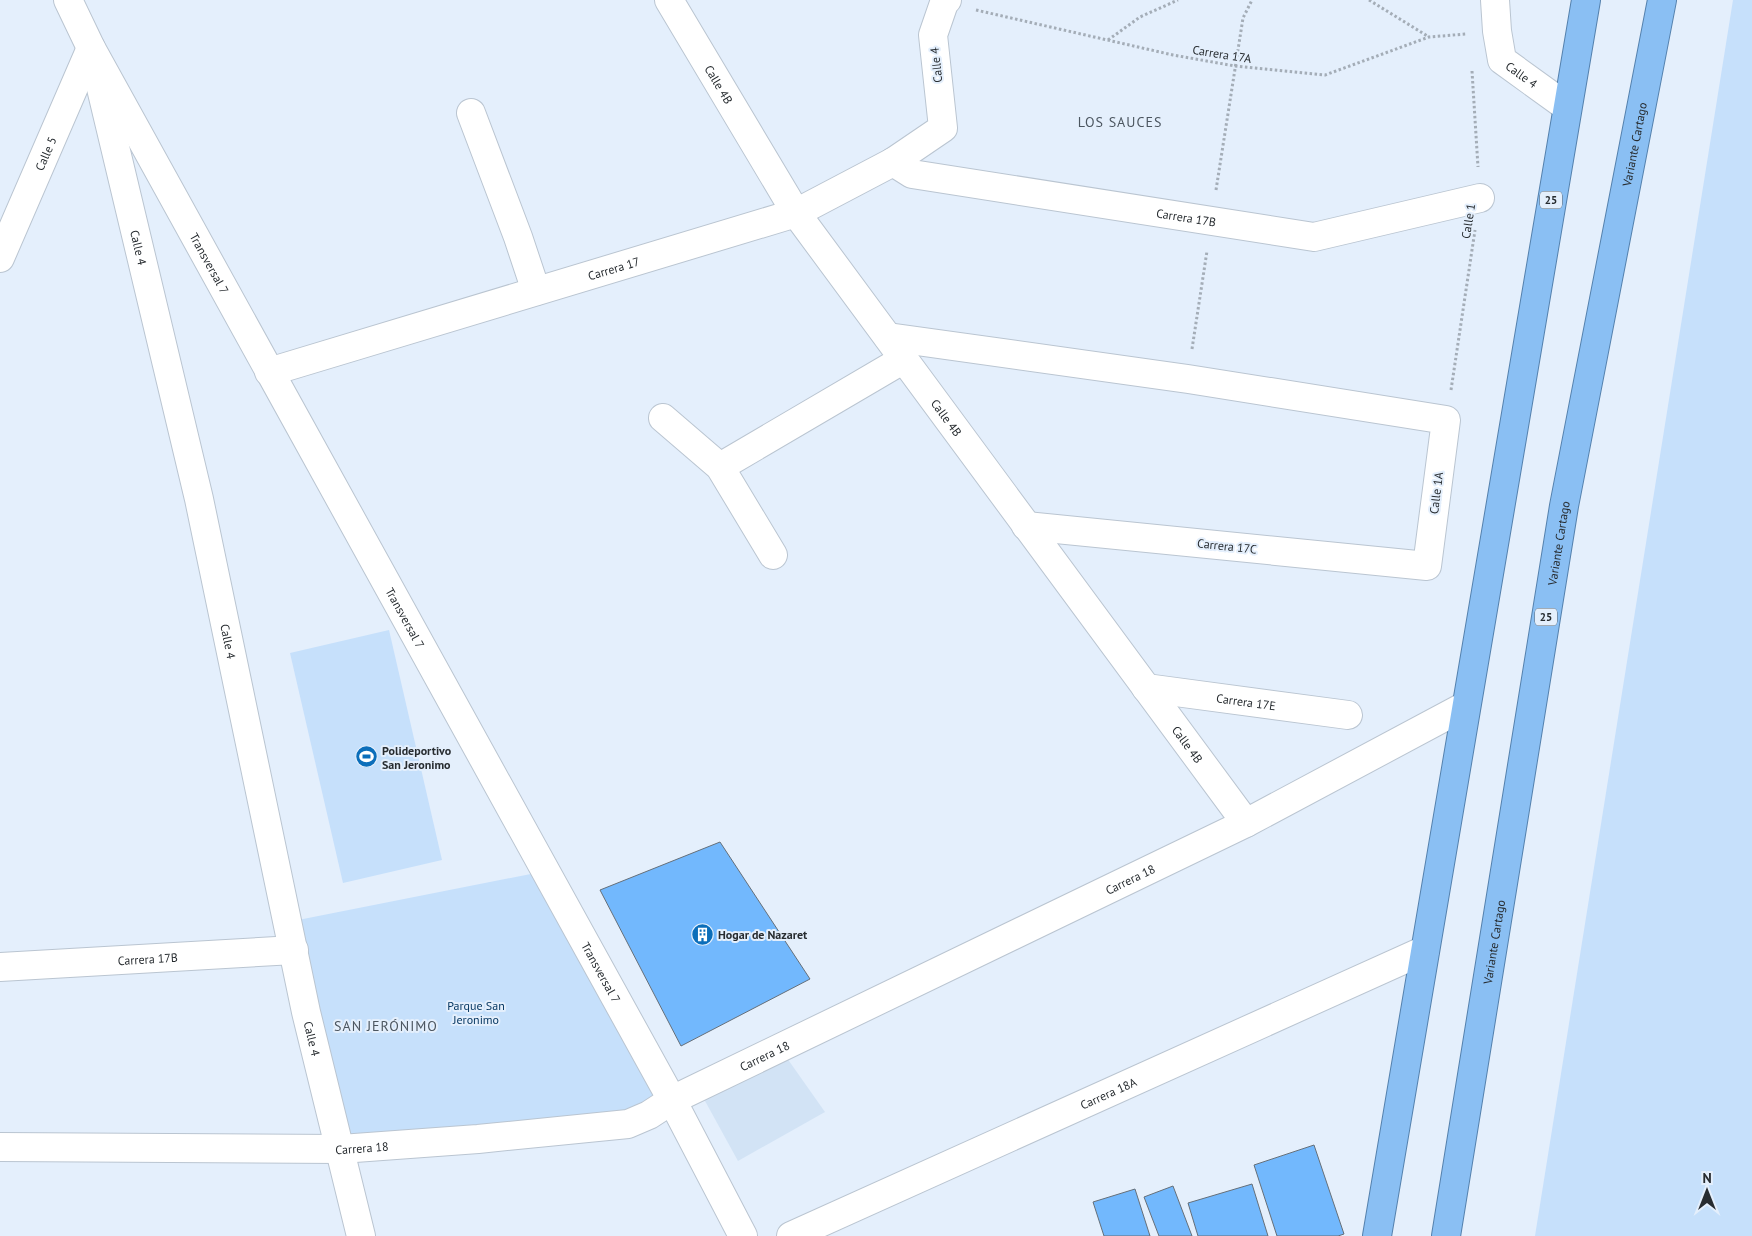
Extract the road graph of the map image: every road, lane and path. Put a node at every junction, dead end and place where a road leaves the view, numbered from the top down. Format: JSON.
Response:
{"nodes":[{"id":1,"x":68,"y":0,"type":"edge"},
{"id":2,"x":669,"y":0,"type":"edge"},
{"id":3,"x":1178,"y":0,"type":"edge"},
{"id":4,"x":1252,"y":0,"type":"edge"},
{"id":5,"x":1369,"y":0,"type":"edge"},
{"id":6,"x":1496,"y":0,"type":"edge"},
{"id":7,"x":1586,"y":0,"type":"edge"},
{"id":8,"x":1662,"y":0,"type":"edge"},
{"id":9,"x":944,"y":1,"type":"edge"},
{"id":10,"x":1496,"y":31,"type":"junction"},
{"id":11,"x":1429,"y":37,"type":"junction"},
{"id":12,"x":1108,"y":40,"type":"junction"},
{"id":13,"x":91,"y":48,"type":"junction"},
{"id":14,"x":1235,"y":66,"type":"junction"},
{"id":15,"x":1567,"y":107,"type":"junction"},
{"id":16,"x":471,"y":113,"type":"dead end"},
{"id":17,"x":943,"y":128,"type":"joint"},
{"id":18,"x":893,"y":162,"type":"junction"},
{"id":19,"x":1480,"y":198,"type":"junction"},
{"id":20,"x":796,"y":213,"type":"junction"},
{"id":21,"x":0,"y":258,"type":"edge"},
{"id":22,"x":536,"y":291,"type":"junction"},
{"id":23,"x":888,"y":337,"type":"junction"},
{"id":24,"x":904,"y":359,"type":"junction"},
{"id":25,"x":269,"y":372,"type":"junction"},
{"id":26,"x":664,"y":418,"type":"dead end"},
{"id":27,"x":1446,"y":420,"type":"junction"},
{"id":28,"x":720,"y":467,"type":"junction"},
{"id":29,"x":1026,"y":526,"type":"junction"},
{"id":30,"x":773,"y":555,"type":"dead end"},
{"id":31,"x":1427,"y":566,"type":"joint"},
{"id":32,"x":1146,"y":688,"type":"junction"},
{"id":33,"x":1465,"y":706,"type":"junction"},
{"id":34,"x":1348,"y":715,"type":"dead end"},
{"id":35,"x":1246,"y":823,"type":"junction"},
{"id":36,"x":294,"y":950,"type":"junction"},
{"id":37,"x":1425,"y":950,"type":"junction"},
{"id":38,"x":0,"y":967,"type":"edge"},
{"id":39,"x":672,"y":1100,"type":"junction"},
{"id":40,"x":0,"y":1147,"type":"edge"},
{"id":41,"x":341,"y":1149,"type":"junction"},
{"id":42,"x":361,"y":1236,"type":"edge"},
{"id":43,"x":743,"y":1236,"type":"edge"},
{"id":44,"x":791,"y":1236,"type":"edge"},
{"id":45,"x":1377,"y":1236,"type":"edge"},
{"id":46,"x":1446,"y":1236,"type":"edge"}],
"edges":[{"from":1,"to":13,"type":"street","name":"Transversal 7"},
{"from":2,"to":20,"type":"street","name":"Calle 4B"},
{"from":3,"to":12,"type":"path"},
{"from":4,"to":14,"type":"path"},
{"from":5,"to":11,"type":"path"},
{"from":6,"to":10,"type":"street","name":"Calle 4"},
{"from":7,"to":15,"type":"highway","number":"25"},
{"from":8,"to":46,"type":"highway","name":"Variante Cartago","number":"25"},
{"from":9,"to":12,"type":"path","name":"Carrera 17A"},
{"from":9,"to":17,"type":"street","name":"Calle 4"},
{"from":10,"to":11,"type":"path","name":"Carrera 17A"},
{"from":10,"to":15,"type":"street","name":"Calle 4"},
{"from":10,"to":19,"type":"path","name":"Calle 1"},
{"from":11,"to":14,"type":"path","name":"Carrera 17A"},
{"from":12,"to":14,"type":"path","name":"Carrera 17A"},
{"from":13,"to":21,"type":"street","name":"Calle 5"},
{"from":13,"to":25,"type":"street","name":"Transversal 7"},
{"from":13,"to":36,"type":"street","name":"Calle 4"},
{"from":15,"to":33,"type":"highway","number":"25"},
{"from":16,"to":22,"type":"street"},
{"from":17,"to":18,"type":"street","name":"Carrera 17"},
{"from":18,"to":19,"type":"street","name":"Carrera 17B"},
{"from":18,"to":20,"type":"street","name":"Carrera 17"},
{"from":19,"to":27,"type":"path","name":"Calle 1"},
{"from":20,"to":22,"type":"street","name":"Carrera 17"},
{"from":20,"to":23,"type":"street","name":"Calle 4B"},
{"from":22,"to":25,"type":"street","name":"Carrera 17"},
{"from":23,"to":24,"type":"street","name":"Calle 4B"},
{"from":23,"to":27,"type":"street"},
{"from":24,"to":28,"type":"street"},
{"from":24,"to":29,"type":"street","name":"Calle 4B"},
{"from":25,"to":39,"type":"street","name":"Transversal 7"},
{"from":26,"to":28,"type":"street"},
{"from":27,"to":31,"type":"street","name":"Calle 1A"},
{"from":28,"to":30,"type":"street"},
{"from":29,"to":31,"type":"street","name":"Carrera 17C"},
{"from":29,"to":32,"type":"street","name":"Calle 4B"},
{"from":32,"to":34,"type":"street","name":"Carrera 17E"},
{"from":32,"to":35,"type":"street","name":"Calle 4B"},
{"from":33,"to":35,"type":"street","name":"Carrera 18"},
{"from":33,"to":37,"type":"highway","number":"25"},
{"from":35,"to":39,"type":"street","name":"Carrera 18"},
{"from":36,"to":38,"type":"street","name":"Carrera 17B"},
{"from":36,"to":41,"type":"street","name":"Calle 4"},
{"from":37,"to":44,"type":"street","name":"Carrera 18A"},
{"from":37,"to":45,"type":"highway","number":"25"},
{"from":39,"to":41,"type":"street","name":"Carrera 18"},
{"from":39,"to":43,"type":"street","name":"Transversal 7"},
{"from":40,"to":41,"type":"street","name":"Carrera 18"},
{"from":41,"to":42,"type":"street","name":"Calle 4"}]}
